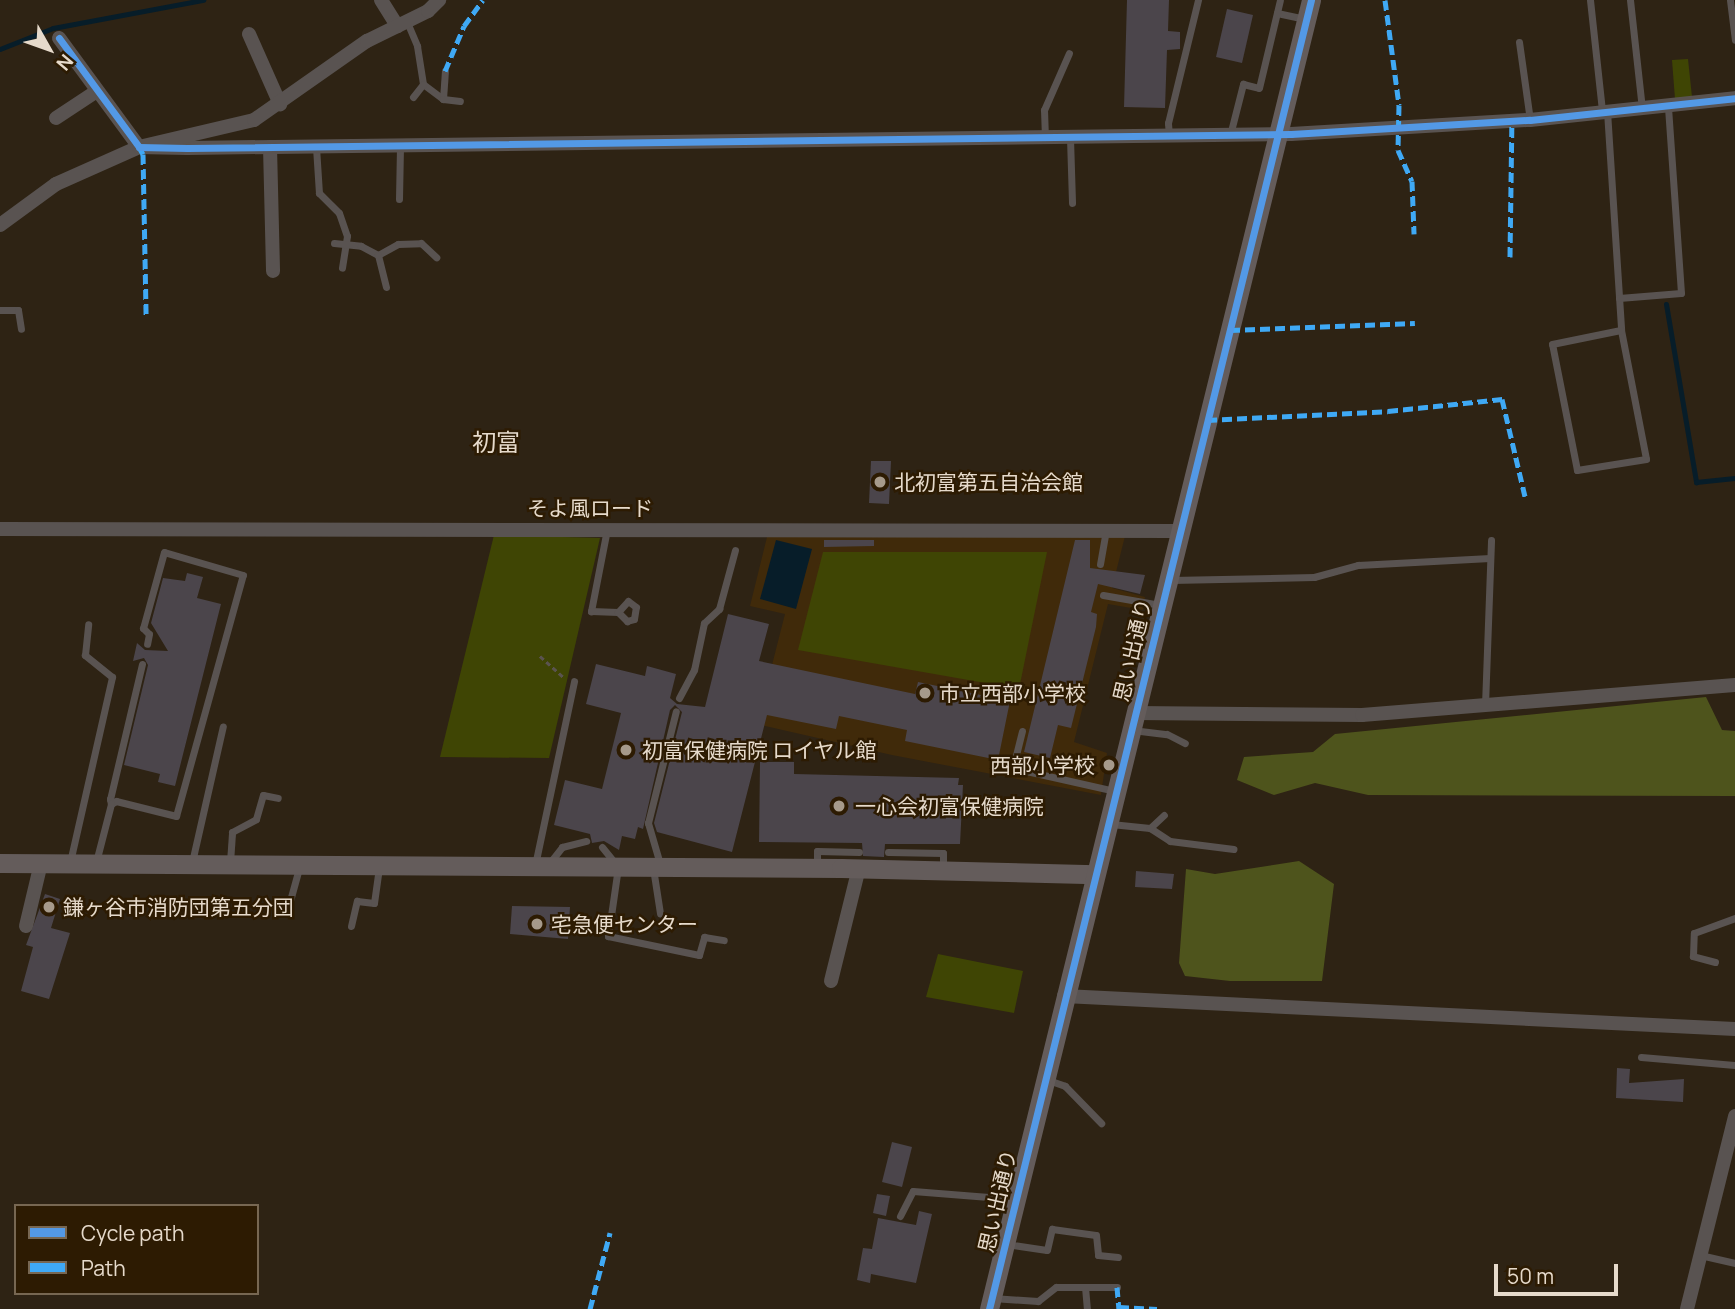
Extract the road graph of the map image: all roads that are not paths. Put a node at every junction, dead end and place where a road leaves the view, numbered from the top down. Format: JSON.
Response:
{"nodes":[{"id":1,"x":381,"y":0,"type":"edge"},
{"id":2,"x":439,"y":0,"type":"edge"},
{"id":3,"x":1198,"y":0,"type":"edge"},
{"id":4,"x":1280,"y":0,"type":"edge"},
{"id":5,"x":1311,"y":0,"type":"edge"},
{"id":6,"x":1590,"y":0,"type":"edge"},
{"id":7,"x":1630,"y":0,"type":"edge"},
{"id":8,"x":1730,"y":0,"type":"edge"},
{"id":9,"x":1277,"y":13,"type":"junction"},
{"id":10,"x":1306,"y":20,"type":"junction"},
{"id":11,"x":402,"y":23,"type":"junction"},
{"id":12,"x":249,"y":34,"type":"dead end"},
{"id":13,"x":59,"y":38,"type":"dead end"},
{"id":14,"x":1735,"y":40,"type":"edge"},
{"id":15,"x":1519,"y":43,"type":"dead end"},
{"id":16,"x":1069,"y":53,"type":"dead end"},
{"id":17,"x":445,"y":71,"type":"dead end"},
{"id":18,"x":423,"y":84,"type":"junction"},
{"id":19,"x":97,"y":91,"type":"junction"},
{"id":20,"x":413,"y":97,"type":"dead end"},
{"id":21,"x":1735,"y":98,"type":"edge"},
{"id":22,"x":443,"y":99,"type":"junction"},
{"id":23,"x":460,"y":101,"type":"dead end"},
{"id":24,"x":280,"y":104,"type":"junction"},
{"id":25,"x":1668,"y":105,"type":"junction"},
{"id":26,"x":1642,"y":108,"type":"junction"},
{"id":27,"x":1605,"y":110,"type":"junction"},
{"id":28,"x":56,"y":118,"type":"dead end"},
{"id":29,"x":1530,"y":120,"type":"junction"},
{"id":30,"x":1278,"y":134,"type":"junction"},
{"id":31,"x":1230,"y":135,"type":"junction"},
{"id":32,"x":1170,"y":136,"type":"junction"},
{"id":33,"x":1045,"y":138,"type":"junction"},
{"id":34,"x":1070,"y":138,"type":"junction"},
{"id":35,"x":139,"y":147,"type":"junction"},
{"id":36,"x":270,"y":147,"type":"junction"},
{"id":37,"x":316,"y":147,"type":"junction"},
{"id":38,"x":400,"y":149,"type":"junction"},
{"id":39,"x":398,"y":199,"type":"dead end"},
{"id":40,"x":1072,"y":203,"type":"dead end"},
{"id":41,"x":0,"y":225,"type":"edge"},
{"id":42,"x":334,"y":243,"type":"dead end"},
{"id":43,"x":347,"y":244,"type":"junction"},
{"id":44,"x":378,"y":255,"type":"junction"},
{"id":45,"x":436,"y":257,"type":"dead end"},
{"id":46,"x":342,"y":268,"type":"dead end"},
{"id":47,"x":273,"y":271,"type":"dead end"},
{"id":48,"x":386,"y":287,"type":"dead end"},
{"id":49,"x":1619,"y":298,"type":"junction"},
{"id":50,"x":0,"y":310,"type":"edge"},
{"id":51,"x":21,"y":330,"type":"dead end"},
{"id":52,"x":1621,"y":330,"type":"junction"},
{"id":53,"x":607,"y":528,"type":"junction"},
{"id":54,"x":0,"y":529,"type":"edge"},
{"id":55,"x":1106,"y":531,"type":"junction"},
{"id":56,"x":1180,"y":531,"type":"junction"},
{"id":57,"x":1491,"y":540,"type":"dead end"},
{"id":58,"x":735,"y":550,"type":"dead end"},
{"id":59,"x":1490,"y":558,"type":"junction"},
{"id":60,"x":1100,"y":564,"type":"dead end"},
{"id":61,"x":1167,"y":580,"type":"junction"},
{"id":62,"x":1103,"y":595,"type":"dead end"},
{"id":63,"x":1161,"y":605,"type":"junction"},
{"id":64,"x":618,"y":612,"type":"dead end"},
{"id":65,"x":88,"y":624,"type":"dead end"},
{"id":66,"x":147,"y":644,"type":"dead end"},
{"id":67,"x":142,"y":664,"type":"dead end"},
{"id":68,"x":574,"y":681,"type":"road end"},
{"id":69,"x":1735,"y":685,"type":"edge"},
{"id":70,"x":679,"y":698,"type":"dead end"},
{"id":71,"x":1485,"y":705,"type":"junction"},
{"id":72,"x":676,"y":711,"type":"dead end"},
{"id":73,"x":1133,"y":721,"type":"junction"},
{"id":74,"x":223,"y":726,"type":"dead end"},
{"id":75,"x":1022,"y":731,"type":"dead end"},
{"id":76,"x":1185,"y":743,"type":"dead end"},
{"id":77,"x":1115,"y":791,"type":"junction"},
{"id":78,"x":278,"y":798,"type":"dead end"},
{"id":79,"x":111,"y":804,"type":"junction"},
{"id":80,"x":1164,"y":815,"type":"dead end"},
{"id":81,"x":1107,"y":824,"type":"junction"},
{"id":82,"x":1150,"y":828,"type":"junction"},
{"id":83,"x":586,"y":841,"type":"dead end"},
{"id":84,"x":603,"y":847,"type":"dead end"},
{"id":85,"x":1233,"y":849,"type":"dead end"},
{"id":86,"x":888,"y":852,"type":"dead end"},
{"id":87,"x":859,"y":860,"type":"junction"},
{"id":88,"x":0,"y":863,"type":"edge"},
{"id":89,"x":41,"y":863,"type":"junction"},
{"id":90,"x":70,"y":863,"type":"junction"},
{"id":91,"x":96,"y":863,"type":"junction"},
{"id":92,"x":192,"y":863,"type":"junction"},
{"id":93,"x":230,"y":863,"type":"junction"},
{"id":94,"x":301,"y":864,"type":"junction"},
{"id":95,"x":380,"y":864,"type":"junction"},
{"id":96,"x":541,"y":867,"type":"junction"},
{"id":97,"x":618,"y":867,"type":"junction"},
{"id":98,"x":657,"y":868,"type":"junction"},
{"id":99,"x":943,"y":869,"type":"junction"},
{"id":100,"x":1095,"y":874,"type":"junction"},
{"id":101,"x":288,"y":908,"type":"dead end"},
{"id":102,"x":660,"y":913,"type":"dead end"},
{"id":103,"x":1735,"y":918,"type":"edge"},
{"id":104,"x":26,"y":926,"type":"dead end"},
{"id":105,"x":351,"y":926,"type":"dead end"},
{"id":106,"x":724,"y":940,"type":"dead end"},
{"id":107,"x":1715,"y":962,"type":"dead end"},
{"id":108,"x":831,"y":981,"type":"dead end"},
{"id":109,"x":1064,"y":996,"type":"junction"},
{"id":110,"x":1735,"y":1029,"type":"edge"},
{"id":111,"x":1641,"y":1057,"type":"dead end"},
{"id":112,"x":1735,"y":1065,"type":"edge"},
{"id":113,"x":1044,"y":1078,"type":"junction"},
{"id":114,"x":1735,"y":1116,"type":"edge"},
{"id":115,"x":1101,"y":1123,"type":"dead end"},
{"id":116,"x":1730,"y":1155,"type":"edge"},
{"id":117,"x":1015,"y":1199,"type":"junction"},
{"id":118,"x":900,"y":1216,"type":"dead end"},
{"id":119,"x":1005,"y":1244,"type":"junction"},
{"id":120,"x":1700,"y":1255,"type":"junction"},
{"id":121,"x":1118,"y":1257,"type":"dead end"},
{"id":122,"x":1735,"y":1262,"type":"edge"},
{"id":123,"x":1085,"y":1287,"type":"junction"},
{"id":124,"x":1117,"y":1287,"type":"dead end"},
{"id":125,"x":990,"y":1304,"type":"edge"},
{"id":126,"x":1087,"y":1309,"type":"edge"},
{"id":127,"x":1687,"y":1309,"type":"edge"}],
"edges":[{"from":1,"to":11,"type":"street"},
{"from":2,"to":11,"type":"street"},
{"from":3,"to":32,"type":"lane"},
{"from":4,"to":9,"type":"lane"},
{"from":5,"to":10,"type":"street","name":"思い出通り"},
{"from":6,"to":27,"type":"lane"},
{"from":7,"to":26,"type":"lane"},
{"from":8,"to":14,"type":"lane"},
{"from":9,"to":10,"type":"lane"},
{"from":9,"to":31,"type":"lane"},
{"from":10,"to":30,"type":"street","name":"思い出通り"},
{"from":11,"to":18,"type":"lane"},
{"from":11,"to":24,"type":"street"},
{"from":12,"to":24,"type":"street"},
{"from":13,"to":19,"type":"street"},
{"from":15,"to":29,"type":"lane"},
{"from":16,"to":33,"type":"lane"},
{"from":17,"to":22,"type":"lane"},
{"from":18,"to":20,"type":"lane"},
{"from":18,"to":22,"type":"lane"},
{"from":19,"to":28,"type":"street"},
{"from":19,"to":35,"type":"street"},
{"from":21,"to":25,"type":"street"},
{"from":22,"to":23,"type":"lane"},
{"from":24,"to":35,"type":"street"},
{"from":25,"to":26,"type":"street"},
{"from":25,"to":49,"type":"lane"},
{"from":26,"to":27,"type":"street"},
{"from":27,"to":29,"type":"street"},
{"from":27,"to":49,"type":"lane"},
{"from":29,"to":30,"type":"street"},
{"from":30,"to":31,"type":"street"},
{"from":30,"to":56,"type":"street","name":"思い出通り"},
{"from":31,"to":32,"type":"street"},
{"from":32,"to":34,"type":"street"},
{"from":33,"to":34,"type":"street"},
{"from":33,"to":38,"type":"street"},
{"from":34,"to":40,"type":"lane"},
{"from":35,"to":36,"type":"street"},
{"from":35,"to":41,"type":"street"},
{"from":36,"to":37,"type":"street"},
{"from":36,"to":47,"type":"street"},
{"from":37,"to":38,"type":"street"},
{"from":37,"to":43,"type":"lane"},
{"from":38,"to":39,"type":"lane"},
{"from":42,"to":43,"type":"lane"},
{"from":43,"to":44,"type":"lane"},
{"from":43,"to":46,"type":"lane"},
{"from":44,"to":45,"type":"lane"},
{"from":44,"to":48,"type":"lane"},
{"from":49,"to":52,"type":"lane"},
{"from":50,"to":51,"type":"lane"},
{"from":52,"to":52,"type":"lane"},
{"from":53,"to":54,"type":"street","name":"そよ風ロード"},
{"from":53,"to":55,"type":"street","name":"そよ風ロード"},
{"from":53,"to":64,"type":"lane"},
{"from":55,"to":56,"type":"street","name":"そよ風ロード"},
{"from":55,"to":60,"type":"lane"},
{"from":56,"to":61,"type":"street","name":"思い出通り"},
{"from":57,"to":59,"type":"lane"},
{"from":58,"to":70,"type":"lane"},
{"from":59,"to":61,"type":"lane"},
{"from":59,"to":71,"type":"lane"},
{"from":61,"to":63,"type":"street","name":"思い出通り"},
{"from":62,"to":63,"type":"lane"},
{"from":63,"to":73,"type":"street","name":"思い出通り"},
{"from":65,"to":90,"type":"lane"},
{"from":66,"to":79,"type":"lane"},
{"from":67,"to":79,"type":"lane"},
{"from":68,"to":96,"type":"lane"},
{"from":69,"to":71,"type":"street"},
{"from":71,"to":73,"type":"street"},
{"from":72,"to":98,"type":"lane"},
{"from":73,"to":76,"type":"lane"},
{"from":73,"to":77,"type":"street","name":"思い出通り"},
{"from":74,"to":92,"type":"lane"},
{"from":75,"to":77,"type":"lane"},
{"from":77,"to":81,"type":"street","name":"思い出通り"},
{"from":78,"to":93,"type":"lane"},
{"from":79,"to":91,"type":"lane"},
{"from":80,"to":82,"type":"lane"},
{"from":81,"to":82,"type":"lane"},
{"from":81,"to":100,"type":"street","name":"思い出通り"},
{"from":82,"to":85,"type":"lane"},
{"from":83,"to":96,"type":"lane"},
{"from":84,"to":97,"type":"lane"},
{"from":86,"to":99,"type":"lane"},
{"from":87,"to":98,"type":"street"},
{"from":87,"to":99,"type":"street"},
{"from":87,"to":108,"type":"street"},
{"from":88,"to":89,"type":"street"},
{"from":89,"to":90,"type":"street"},
{"from":89,"to":104,"type":"street"},
{"from":90,"to":91,"type":"street"},
{"from":91,"to":92,"type":"street"},
{"from":92,"to":93,"type":"street"},
{"from":93,"to":94,"type":"street"},
{"from":94,"to":95,"type":"street"},
{"from":94,"to":101,"type":"lane"},
{"from":95,"to":96,"type":"street"},
{"from":95,"to":105,"type":"lane"},
{"from":96,"to":97,"type":"street"},
{"from":97,"to":98,"type":"street"},
{"from":97,"to":106,"type":"lane"},
{"from":98,"to":102,"type":"lane"},
{"from":99,"to":100,"type":"street"},
{"from":100,"to":109,"type":"street","name":"思い出通り"},
{"from":103,"to":107,"type":"lane"},
{"from":109,"to":110,"type":"street"},
{"from":109,"to":113,"type":"street","name":"思い出通り"},
{"from":111,"to":112,"type":"lane"},
{"from":113,"to":115,"type":"lane"},
{"from":113,"to":117,"type":"street","name":"思い出通り"},
{"from":114,"to":116,"type":"street"},
{"from":116,"to":120,"type":"street"},
{"from":117,"to":118,"type":"lane"},
{"from":117,"to":119,"type":"street","name":"思い出通り"},
{"from":119,"to":121,"type":"lane"},
{"from":119,"to":125,"type":"street","name":"思い出通り"},
{"from":120,"to":122,"type":"lane"},
{"from":120,"to":127,"type":"street"},
{"from":123,"to":124,"type":"lane"},
{"from":123,"to":125,"type":"lane"},
{"from":123,"to":126,"type":"lane"}]}
